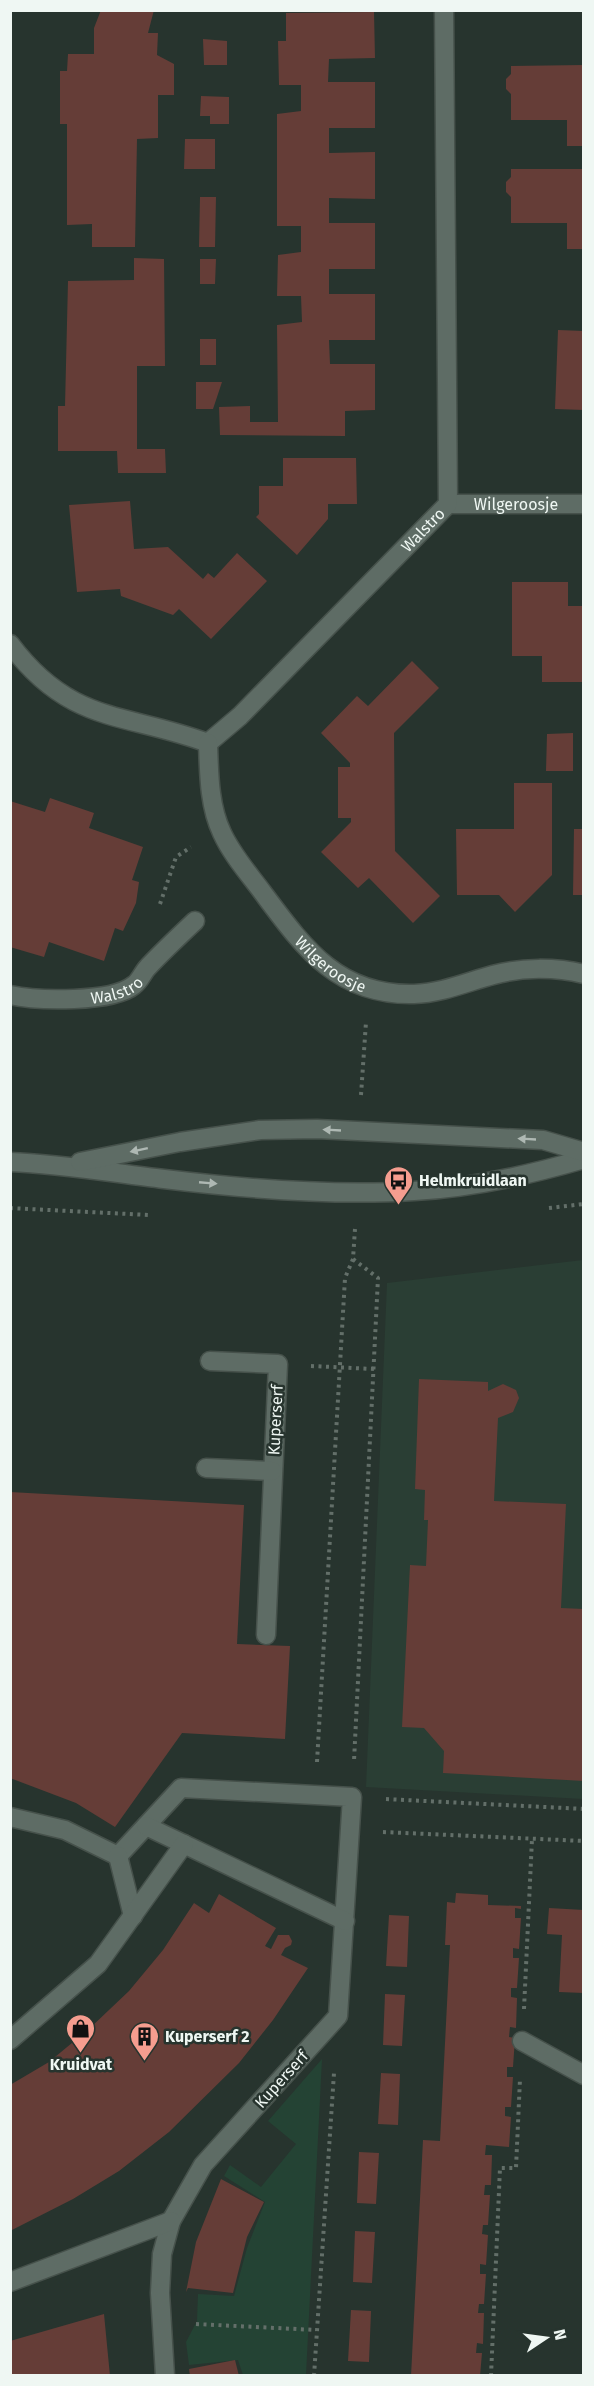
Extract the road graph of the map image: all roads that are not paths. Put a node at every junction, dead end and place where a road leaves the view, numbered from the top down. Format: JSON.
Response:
{"nodes":[{"id":1,"x":444,"y":10,"type":"edge"},
{"id":2,"x":448,"y":504,"type":"junction"},
{"id":3,"x":584,"y":504,"type":"edge"},
{"id":4,"x":10,"y":644,"type":"edge"},
{"id":5,"x":208,"y":743,"type":"junction"},
{"id":6,"x":195,"y":921,"type":"dead end"},
{"id":7,"x":584,"y":974,"type":"edge"},
{"id":8,"x":10,"y":995,"type":"edge"},
{"id":9,"x":584,"y":1152,"type":"edge"},
{"id":10,"x":584,"y":1159,"type":"edge"},
{"id":11,"x":10,"y":1162,"type":"edge"},
{"id":12,"x":67,"y":1165,"type":"junction"},
{"id":13,"x":210,"y":1362,"type":"dead end"},
{"id":14,"x":206,"y":1468,"type":"dead end"},
{"id":15,"x":272,"y":1471,"type":"junction"},
{"id":16,"x":266,"y":1635,"type":"dead end"},
{"id":17,"x":10,"y":1817,"type":"edge"},
{"id":18,"x":146,"y":1826,"type":"junction"},
{"id":19,"x":184,"y":1844,"type":"junction"},
{"id":20,"x":118,"y":1856,"type":"junction"},
{"id":21,"x":133,"y":1916,"type":"junction"},
{"id":22,"x":345,"y":1922,"type":"junction"},
{"id":23,"x":10,"y":2040,"type":"edge"},
{"id":24,"x":522,"y":2042,"type":"road end"},
{"id":25,"x":584,"y":2075,"type":"edge"},
{"id":26,"x":171,"y":2221,"type":"junction"},
{"id":27,"x":10,"y":2282,"type":"edge"},
{"id":28,"x":165,"y":2376,"type":"edge"}],
"edges":[{"from":1,"to":2,"type":"street","name":"Walstro"},
{"from":2,"to":3,"type":"street","name":"Wilgeroosje"},
{"from":2,"to":5,"type":"street","name":"Walstro"},
{"from":4,"to":5,"type":"street"},
{"from":5,"to":7,"type":"street","name":"Wilgeroosje"},
{"from":6,"to":8,"type":"street","name":"Walstro"},
{"from":9,"to":12,"type":"street","one_way":true},
{"from":12,"to":10,"type":"street","one_way":true},
{"from":11,"to":12,"type":"street"},
{"from":13,"to":15,"type":"street","name":"Kuperserf"},
{"from":14,"to":15,"type":"street","name":"Kuperserf"},
{"from":15,"to":16,"type":"street","name":"Kuperserf"},
{"from":17,"to":20,"type":"street"},
{"from":18,"to":19,"type":"street"},
{"from":18,"to":20,"type":"street"},
{"from":18,"to":22,"type":"street"},
{"from":19,"to":21,"type":"street"},
{"from":19,"to":22,"type":"street"},
{"from":20,"to":21,"type":"street"},
{"from":21,"to":23,"type":"street"},
{"from":22,"to":26,"type":"street","name":"Kuperserf"},
{"from":24,"to":25,"type":"street"},
{"from":26,"to":27,"type":"street"},
{"from":26,"to":28,"type":"street","name":"Kuperserf"}]}
